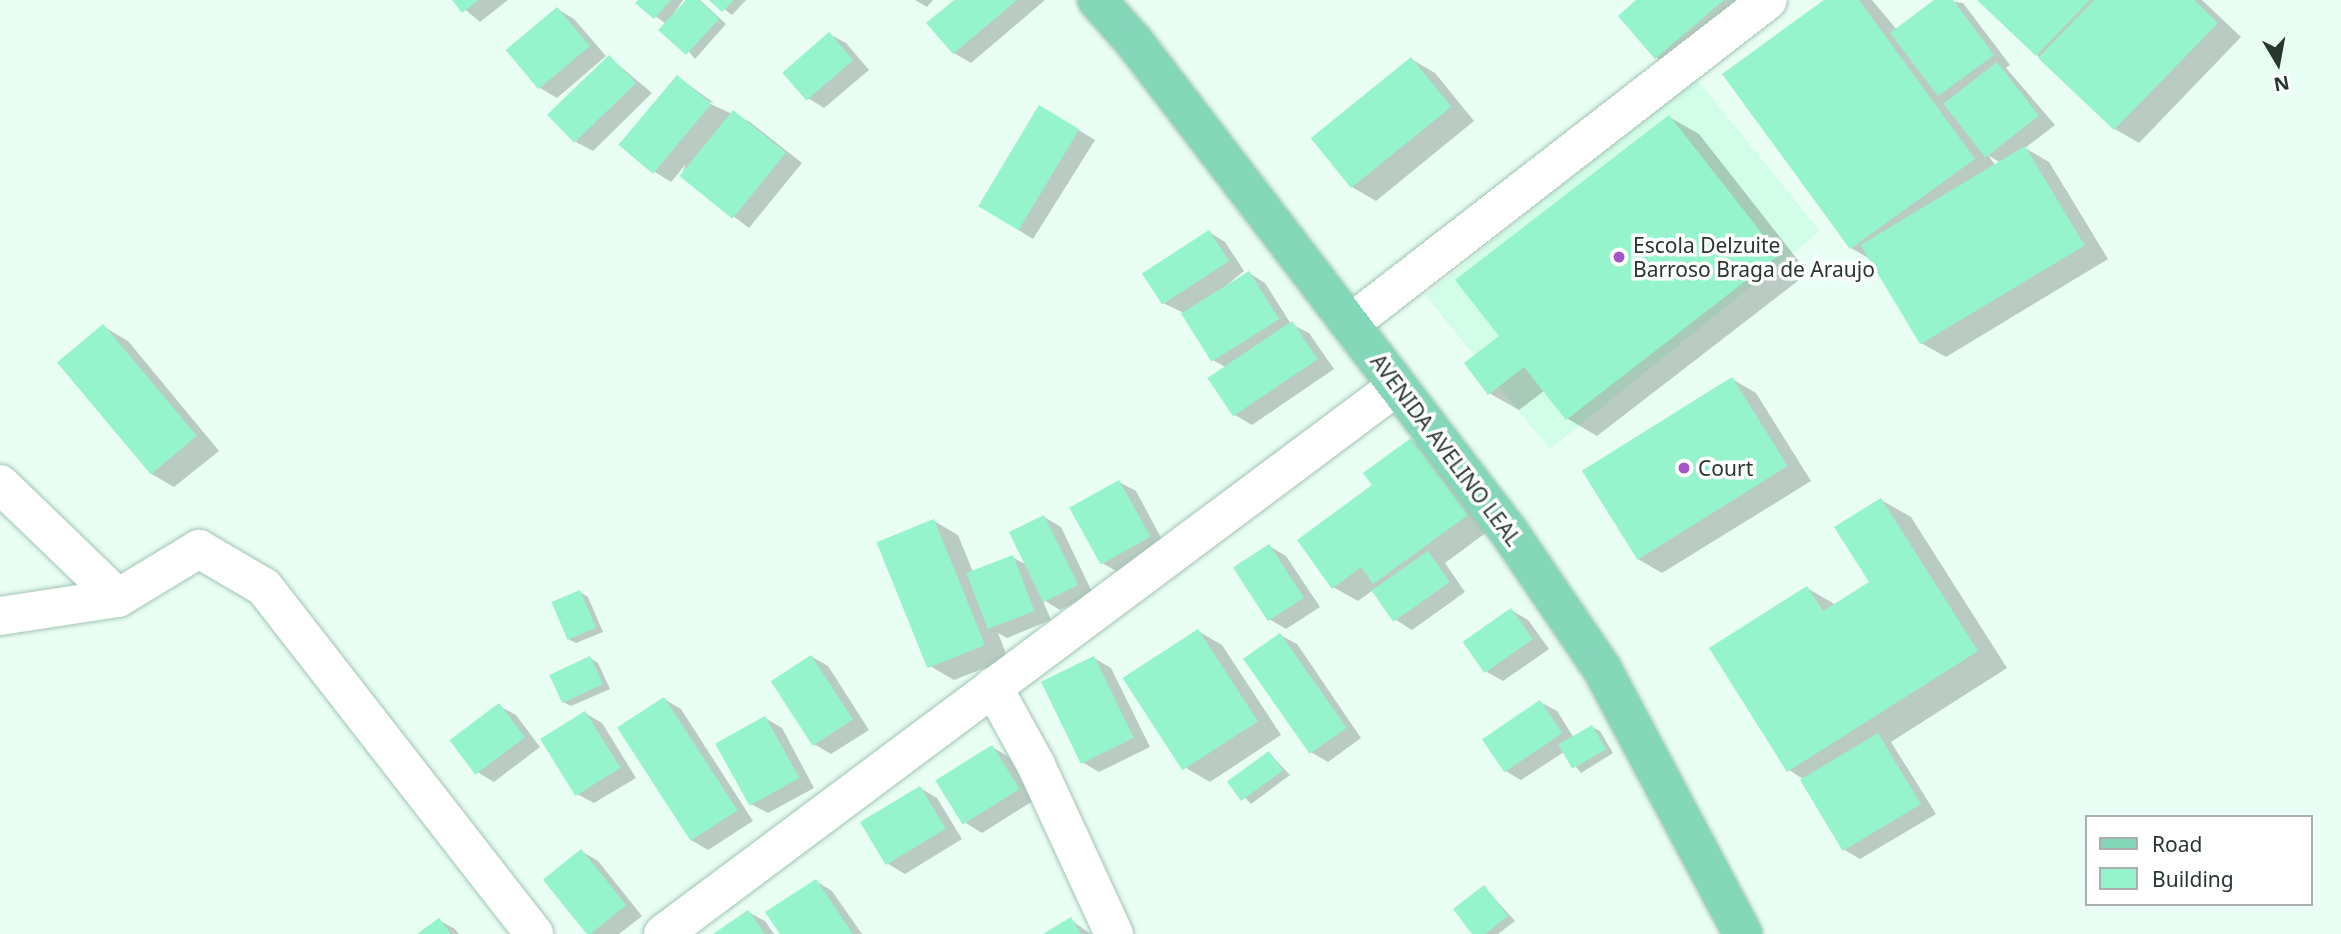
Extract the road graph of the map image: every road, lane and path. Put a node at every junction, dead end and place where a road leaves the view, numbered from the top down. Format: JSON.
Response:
{"nodes":[{"id":1,"x":1097,"y":0,"type":"edge"},
{"id":2,"x":1768,"y":0,"type":"edge"},
{"id":3,"x":1351,"y":323,"type":"junction"},
{"id":4,"x":1397,"y":386,"type":"junction"},
{"id":5,"x":0,"y":485,"type":"edge"},
{"id":6,"x":118,"y":598,"type":"junction"},
{"id":7,"x":0,"y":615,"type":"edge"},
{"id":8,"x":993,"y":687,"type":"junction"},
{"id":9,"x":534,"y":934,"type":"edge"},
{"id":10,"x":663,"y":934,"type":"edge"},
{"id":11,"x":1114,"y":934,"type":"edge"},
{"id":12,"x":1744,"y":934,"type":"edge"}],
"edges":[{"from":1,"to":3,"type":"main road","name":"AVENIDA AVELINO LEAL"},
{"from":2,"to":3,"type":"street"},
{"from":3,"to":4,"type":"main road","name":"AVENIDA AVELINO LEAL"},
{"from":4,"to":8,"type":"street"},
{"from":4,"to":12,"type":"main road","name":"AVENIDA AVELINO LEAL"},
{"from":5,"to":6,"type":"street"},
{"from":6,"to":7,"type":"street"},
{"from":6,"to":9,"type":"street"},
{"from":8,"to":10,"type":"street"},
{"from":8,"to":11,"type":"street"}]}
